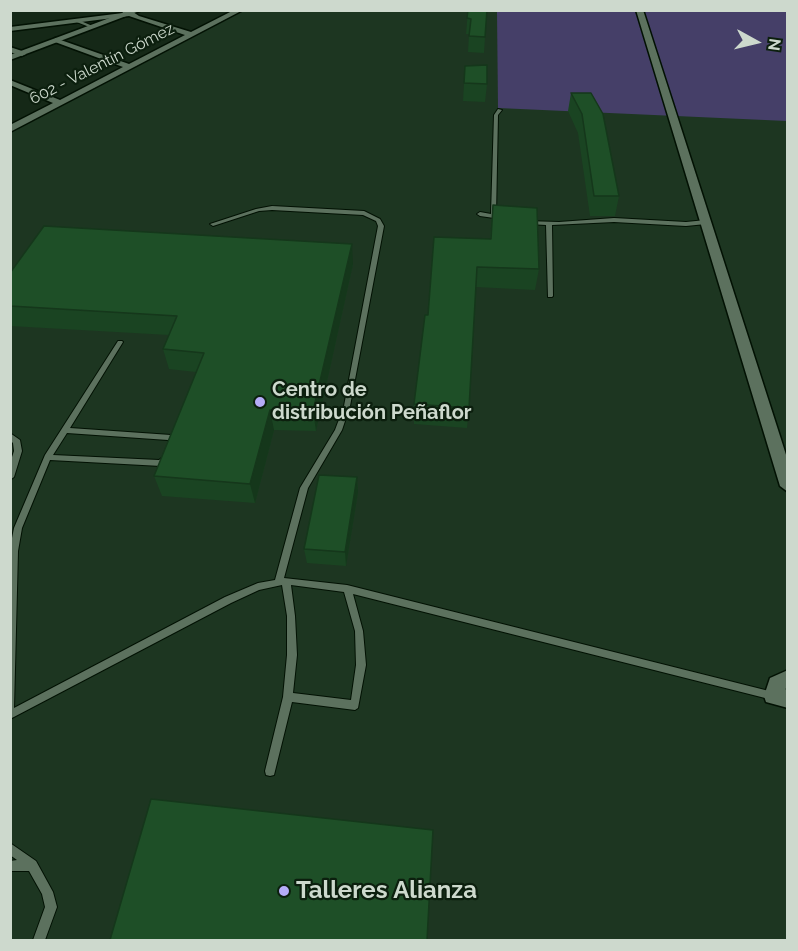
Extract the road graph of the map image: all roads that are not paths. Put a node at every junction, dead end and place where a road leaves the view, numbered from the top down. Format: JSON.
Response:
{"nodes":[{"id":1,"x":139,"y":10,"type":"edge"},
{"id":2,"x":240,"y":10,"type":"edge"},
{"id":3,"x":639,"y":10,"type":"edge"},
{"id":4,"x":126,"y":12,"type":"edge"},
{"id":5,"x":75,"y":20,"type":"junction"},
{"id":6,"x":93,"y":27,"type":"junction"},
{"id":7,"x":10,"y":29,"type":"edge"},
{"id":8,"x":192,"y":35,"type":"junction"},
{"id":9,"x":58,"y":40,"type":"junction"},
{"id":10,"x":10,"y":49,"type":"edge"},
{"id":11,"x":22,"y":54,"type":"junction"},
{"id":12,"x":10,"y":58,"type":"edge"},
{"id":13,"x":130,"y":66,"type":"junction"},
{"id":14,"x":10,"y":82,"type":"edge"},
{"id":15,"x":60,"y":103,"type":"junction"},
{"id":16,"x":500,"y":110,"type":"dead end"},
{"id":17,"x":10,"y":129,"type":"edge"},
{"id":18,"x":480,"y":214,"type":"dead end"},
{"id":19,"x":494,"y":216,"type":"junction"},
{"id":20,"x":505,"y":218,"type":"edge"},
{"id":21,"x":516,"y":220,"type":"edge"},
{"id":22,"x":706,"y":222,"type":"junction"},
{"id":23,"x":549,"y":223,"type":"junction"},
{"id":24,"x":213,"y":224,"type":"dead end"},
{"id":25,"x":550,"y":297,"type":"dead end"},
{"id":26,"x":120,"y":342,"type":"dead end"},
{"id":27,"x":64,"y":430,"type":"junction"},
{"id":28,"x":10,"y":435,"type":"edge"},
{"id":29,"x":48,"y":457,"type":"junction"},
{"id":30,"x":10,"y":477,"type":"edge"},
{"id":31,"x":788,"y":486,"type":"edge"},
{"id":32,"x":13,"y":561,"type":"edge"},
{"id":33,"x":283,"y":581,"type":"junction"},
{"id":34,"x":347,"y":589,"type":"junction"},
{"id":35,"x":788,"y":679,"type":"edge"},
{"id":36,"x":288,"y":697,"type":"junction"},
{"id":37,"x":780,"y":697,"type":"edge"},
{"id":38,"x":10,"y":706,"type":"edge"},
{"id":39,"x":10,"y":715,"type":"edge"},
{"id":40,"x":270,"y":771,"type":"dead end"},
{"id":41,"x":10,"y":848,"type":"edge"},
{"id":42,"x":32,"y":865,"type":"junction"},
{"id":43,"x":10,"y":866,"type":"edge"},
{"id":44,"x":39,"y":940,"type":"edge"}],
"edges":[{"from":1,"to":4,"type":"street"},
{"from":2,"to":8,"type":"street","name":"602 - Valentín Gómez"},
{"from":3,"to":22,"type":"street"},
{"from":4,"to":5,"type":"street"},
{"from":4,"to":6,"type":"street"},
{"from":4,"to":8,"type":"street"},
{"from":5,"to":6,"type":"lane"},
{"from":5,"to":7,"type":"street"},
{"from":6,"to":9,"type":"street"},
{"from":8,"to":13,"type":"street","name":"602 - Valentín Gómez"},
{"from":9,"to":11,"type":"street"},
{"from":9,"to":13,"type":"street"},
{"from":10,"to":11,"type":"street"},
{"from":11,"to":12,"type":"street"},
{"from":13,"to":15,"type":"street","name":"602 - Valentín Gómez"},
{"from":14,"to":15,"type":"street"},
{"from":15,"to":17,"type":"street","name":"602 - Valentín Gómez"},
{"from":16,"to":19,"type":"lane"},
{"from":18,"to":19,"type":"lane"},
{"from":19,"to":20,"type":"lane"},
{"from":21,"to":23,"type":"lane"},
{"from":22,"to":23,"type":"lane"},
{"from":22,"to":31,"type":"street"},
{"from":23,"to":25,"type":"lane"},
{"from":24,"to":33,"type":"lane"},
{"from":26,"to":27,"type":"lane"},
{"from":27,"to":29,"type":"lane"},
{"from":27,"to":29,"type":"lane"},
{"from":28,"to":30,"type":"lane"},
{"from":29,"to":32,"type":"lane"},
{"from":32,"to":38,"type":"lane"},
{"from":33,"to":34,"type":"lane"},
{"from":33,"to":36,"type":"lane"},
{"from":33,"to":39,"type":"lane"},
{"from":34,"to":36,"type":"lane"},
{"from":34,"to":37,"type":"lane"},
{"from":35,"to":37,"type":"street"},
{"from":36,"to":40,"type":"lane"},
{"from":41,"to":42,"type":"lane"},
{"from":42,"to":43,"type":"lane"},
{"from":42,"to":44,"type":"lane"}]}
